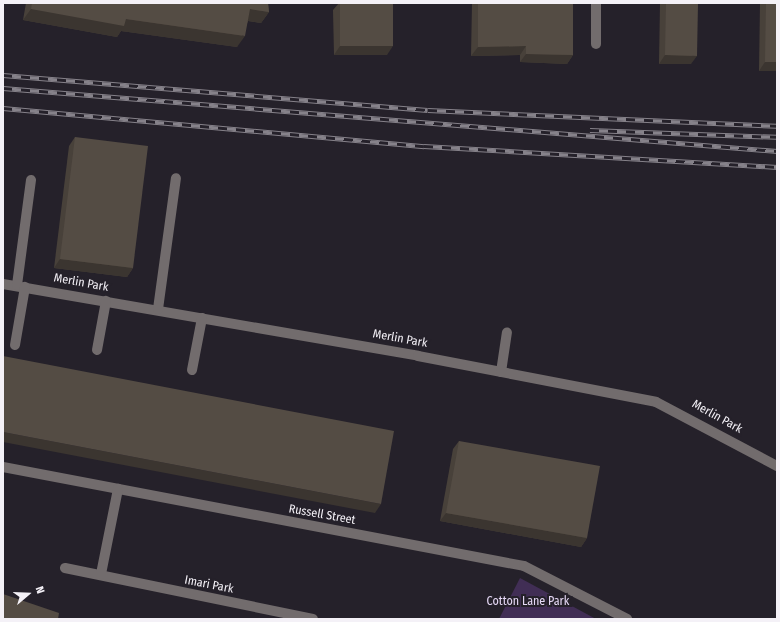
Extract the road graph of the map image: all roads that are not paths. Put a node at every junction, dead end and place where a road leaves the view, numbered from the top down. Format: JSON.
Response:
{"nodes":[{"id":1,"x":596,"y":3,"type":"edge"},
{"id":2,"x":596,"y":44,"type":"dead end"},
{"id":3,"x":176,"y":178,"type":"dead end"},
{"id":4,"x":31,"y":180,"type":"dead end"},
{"id":5,"x":3,"y":284,"type":"edge"},
{"id":6,"x":21,"y":286,"type":"junction"},
{"id":7,"x":106,"y":301,"type":"junction"},
{"id":8,"x":158,"y":310,"type":"junction"},
{"id":9,"x":202,"y":318,"type":"junction"},
{"id":10,"x":507,"y":332,"type":"dead end"},
{"id":11,"x":15,"y":345,"type":"dead end"},
{"id":12,"x":97,"y":350,"type":"dead end"},
{"id":13,"x":192,"y":370,"type":"dead end"},
{"id":14,"x":501,"y":372,"type":"junction"},
{"id":15,"x":777,"y":466,"type":"edge"},
{"id":16,"x":3,"y":467,"type":"edge"},
{"id":17,"x":118,"y":489,"type":"junction"},
{"id":18,"x":64,"y":568,"type":"dead end"},
{"id":19,"x":102,"y":574,"type":"junction"},
{"id":20,"x":313,"y":619,"type":"edge"},
{"id":21,"x":627,"y":619,"type":"edge"}],
"edges":[{"from":1,"to":2,"type":"street"},
{"from":3,"to":8,"type":"street"},
{"from":4,"to":6,"type":"street"},
{"from":5,"to":6,"type":"street","name":"Merlin Park"},
{"from":6,"to":7,"type":"street","name":"Merlin Park"},
{"from":6,"to":11,"type":"street"},
{"from":7,"to":8,"type":"street","name":"Merlin Park"},
{"from":7,"to":12,"type":"street"},
{"from":8,"to":9,"type":"street","name":"Merlin Park"},
{"from":9,"to":13,"type":"street"},
{"from":9,"to":14,"type":"street","name":"Merlin Park"},
{"from":10,"to":14,"type":"street"},
{"from":14,"to":15,"type":"street","name":"Merlin Park"},
{"from":16,"to":17,"type":"street","name":"Russell Street"},
{"from":17,"to":19,"type":"street"},
{"from":17,"to":21,"type":"street","name":"Russell Street"},
{"from":18,"to":19,"type":"street","name":"Imari Park"},
{"from":19,"to":20,"type":"street","name":"Imari Park"}]}
